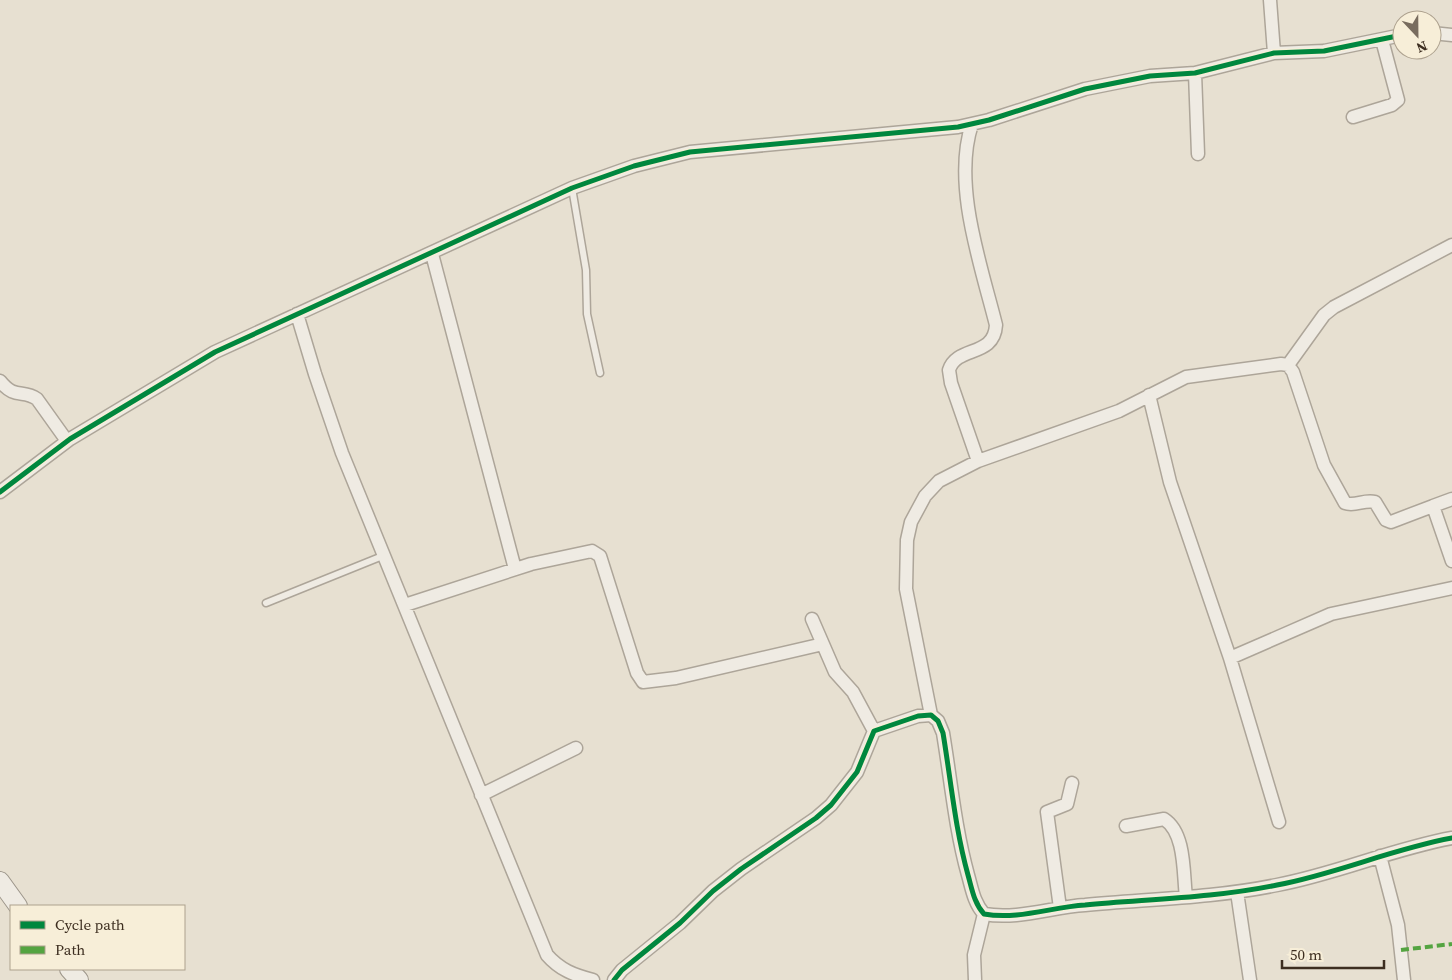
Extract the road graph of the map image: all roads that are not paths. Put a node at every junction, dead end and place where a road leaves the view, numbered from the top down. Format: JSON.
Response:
{"nodes":[{"id":1,"x":1270,"y":0,"type":"edge"},
{"id":2,"x":1392,"y":38,"type":"edge"},
{"id":3,"x":1382,"y":40,"type":"junction"},
{"id":4,"x":1274,"y":53,"type":"junction"},
{"id":5,"x":1195,"y":73,"type":"junction"},
{"id":6,"x":1353,"y":117,"type":"dead end"},
{"id":7,"x":972,"y":124,"type":"junction"},
{"id":8,"x":1198,"y":154,"type":"dead end"},
{"id":9,"x":572,"y":188,"type":"junction"},
{"id":10,"x":1452,"y":245,"type":"edge"},
{"id":11,"x":432,"y":254,"type":"junction"},
{"id":12,"x":297,"y":314,"type":"junction"},
{"id":13,"x":1288,"y":366,"type":"junction"},
{"id":14,"x":600,"y":373,"type":"dead end"},
{"id":15,"x":0,"y":381,"type":"edge"},
{"id":16,"x":1148,"y":395,"type":"junction"},
{"id":17,"x":67,"y":441,"type":"junction"},
{"id":18,"x":978,"y":461,"type":"junction"},
{"id":19,"x":0,"y":492,"type":"edge"},
{"id":20,"x":1452,"y":498,"type":"edge"},
{"id":21,"x":1433,"y":506,"type":"junction"},
{"id":22,"x":385,"y":556,"type":"junction"},
{"id":23,"x":1452,"y":562,"type":"edge"},
{"id":24,"x":515,"y":569,"type":"junction"},
{"id":25,"x":1452,"y":588,"type":"edge"},
{"id":26,"x":266,"y":603,"type":"dead end"},
{"id":27,"x":405,"y":605,"type":"junction"},
{"id":28,"x":812,"y":619,"type":"dead end"},
{"id":29,"x":823,"y":644,"type":"junction"},
{"id":30,"x":1230,"y":658,"type":"junction"},
{"id":31,"x":931,"y":715,"type":"junction"},
{"id":32,"x":874,"y":731,"type":"junction"},
{"id":33,"x":576,"y":748,"type":"dead end"},
{"id":34,"x":1072,"y":783,"type":"dead end"},
{"id":35,"x":481,"y":796,"type":"junction"},
{"id":36,"x":1279,"y":822,"type":"dead end"},
{"id":37,"x":1126,"y":826,"type":"dead end"},
{"id":38,"x":1452,"y":838,"type":"edge"},
{"id":39,"x":1380,"y":856,"type":"junction"},
{"id":40,"x":0,"y":881,"type":"edge"},
{"id":41,"x":1237,"y":892,"type":"junction"},
{"id":42,"x":1186,"y":897,"type":"junction"},
{"id":43,"x":17,"y":905,"type":"edge"},
{"id":44,"x":1060,"y":908,"type":"junction"},
{"id":45,"x":984,"y":914,"type":"junction"},
{"id":46,"x":70,"y":970,"type":"edge"},
{"id":47,"x":79,"y":980,"type":"edge"},
{"id":48,"x":593,"y":980,"type":"edge"},
{"id":49,"x":614,"y":980,"type":"edge"},
{"id":50,"x":975,"y":980,"type":"edge"},
{"id":51,"x":1250,"y":980,"type":"edge"},
{"id":52,"x":1404,"y":980,"type":"edge"}],
"edges":[{"from":1,"to":4,"type":"street"},
{"from":2,"to":3,"type":"street"},
{"from":3,"to":4,"type":"street"},
{"from":3,"to":6,"type":"street"},
{"from":4,"to":5,"type":"street"},
{"from":5,"to":7,"type":"street"},
{"from":5,"to":8,"type":"street"},
{"from":7,"to":9,"type":"street"},
{"from":7,"to":18,"type":"street"},
{"from":9,"to":11,"type":"street"},
{"from":9,"to":14,"type":"lane"},
{"from":10,"to":13,"type":"street"},
{"from":11,"to":12,"type":"street"},
{"from":11,"to":24,"type":"street"},
{"from":12,"to":17,"type":"street"},
{"from":12,"to":22,"type":"street"},
{"from":13,"to":16,"type":"street"},
{"from":13,"to":21,"type":"street"},
{"from":15,"to":17,"type":"street"},
{"from":16,"to":18,"type":"street"},
{"from":16,"to":30,"type":"street"},
{"from":17,"to":19,"type":"street"},
{"from":18,"to":31,"type":"street"},
{"from":20,"to":21,"type":"street"},
{"from":21,"to":23,"type":"street"},
{"from":22,"to":26,"type":"lane"},
{"from":22,"to":27,"type":"street"},
{"from":24,"to":27,"type":"street"},
{"from":24,"to":29,"type":"street"},
{"from":25,"to":30,"type":"street"},
{"from":27,"to":35,"type":"street"},
{"from":28,"to":29,"type":"street"},
{"from":29,"to":32,"type":"street"},
{"from":30,"to":36,"type":"street"},
{"from":31,"to":32,"type":"street"},
{"from":31,"to":45,"type":"street"},
{"from":32,"to":49,"type":"street"},
{"from":33,"to":35,"type":"street"},
{"from":34,"to":44,"type":"street"},
{"from":35,"to":48,"type":"street"},
{"from":37,"to":42,"type":"street"},
{"from":38,"to":39,"type":"street"},
{"from":39,"to":41,"type":"street"},
{"from":39,"to":52,"type":"street"},
{"from":40,"to":43,"type":"street"},
{"from":41,"to":42,"type":"street"},
{"from":41,"to":51,"type":"street"},
{"from":42,"to":44,"type":"street"},
{"from":44,"to":45,"type":"street"},
{"from":45,"to":50,"type":"street"},
{"from":46,"to":47,"type":"street"}]}
